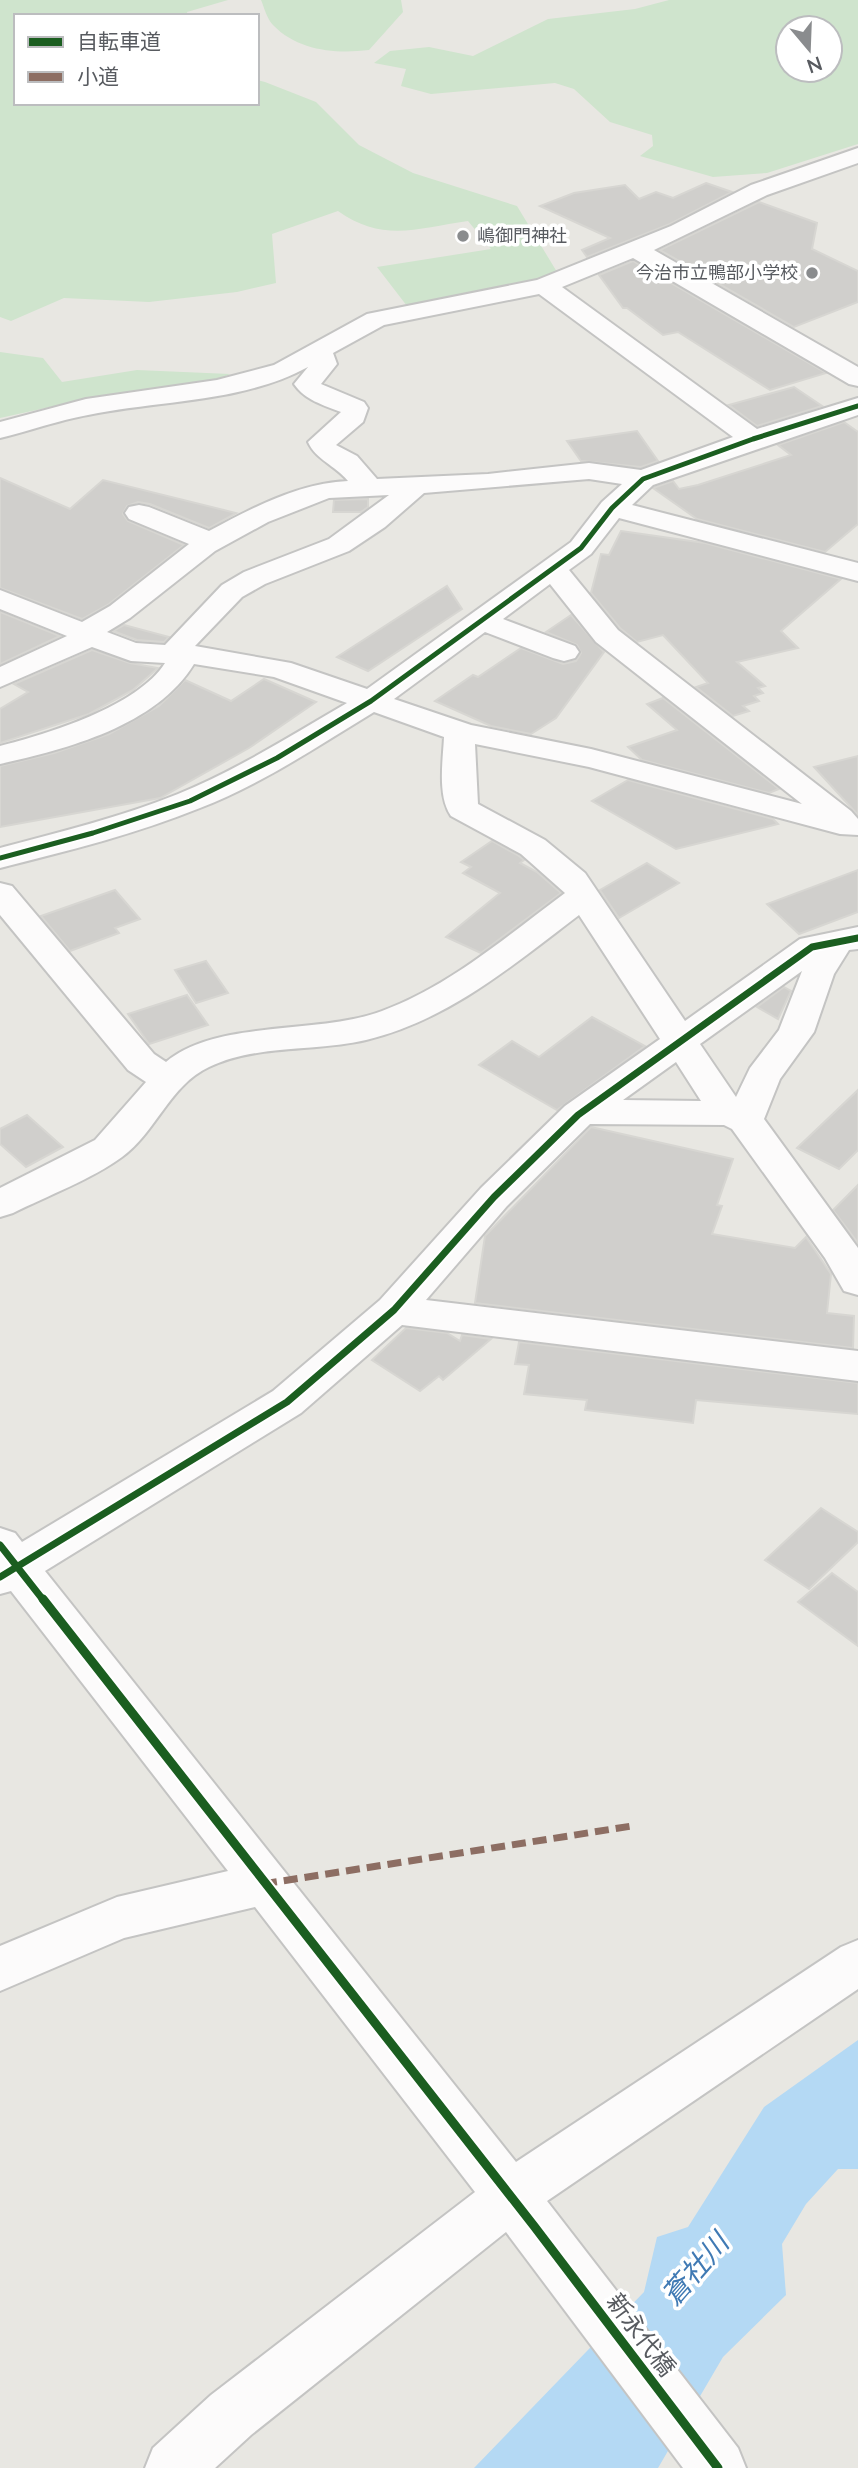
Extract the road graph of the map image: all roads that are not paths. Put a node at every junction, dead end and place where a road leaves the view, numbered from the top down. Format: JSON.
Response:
{"nodes":[{"id":1,"x":858,"y":155,"type":"edge"},
{"id":2,"x":635,"y":249,"type":"junction"},
{"id":3,"x":544,"y":286,"type":"junction"},
{"id":4,"x":319,"y":349,"type":"junction"},
{"id":5,"x":858,"y":378,"type":"edge"},
{"id":6,"x":858,"y":406,"type":"edge"},
{"id":7,"x":0,"y":430,"type":"edge"},
{"id":8,"x":752,"y":439,"type":"junction"},
{"id":9,"x":643,"y":479,"type":"junction"},
{"id":10,"x":418,"y":484,"type":"junction"},
{"id":11,"x":368,"y":486,"type":"junction"},
{"id":12,"x":612,"y":508,"type":"junction"},
{"id":13,"x":139,"y":513,"type":"dead end"},
{"id":14,"x":210,"y":542,"type":"junction"},
{"id":15,"x":552,"y":568,"type":"junction"},
{"id":16,"x":858,"y":572,"type":"edge"},
{"id":17,"x":0,"y":599,"type":"edge"},
{"id":18,"x":482,"y":621,"type":"junction"},
{"id":19,"x":88,"y":635,"type":"junction"},
{"id":20,"x":564,"y":652,"type":"dead end"},
{"id":21,"x":179,"y":655,"type":"junction"},
{"id":22,"x":0,"y":678,"type":"edge"},
{"id":23,"x":371,"y":701,"type":"junction"},
{"id":24,"x":460,"y":731,"type":"junction"},
{"id":25,"x":0,"y":755,"type":"edge"},
{"id":26,"x":855,"y":829,"type":"edge"},
{"id":27,"x":0,"y":858,"type":"edge"},
{"id":28,"x":0,"y":893,"type":"edge"},
{"id":29,"x":583,"y":896,"type":"junction"},
{"id":30,"x":848,"y":940,"type":"edge"},
{"id":31,"x":680,"y":1045,"type":"junction"},
{"id":32,"x":169,"y":1081,"type":"junction"},
{"id":33,"x":582,"y":1112,"type":"junction"},
{"id":34,"x":737,"y":1117,"type":"junction"},
{"id":35,"x":0,"y":1205,"type":"edge"},
{"id":36,"x":858,"y":1281,"type":"edge"},
{"id":37,"x":394,"y":1310,"type":"junction"},
{"id":38,"x":858,"y":1366,"type":"edge"},
{"id":39,"x":6,"y":1563,"type":"edge"},
{"id":40,"x":264,"y":1884,"type":"junction"},
{"id":41,"x":858,"y":1962,"type":"edge"},
{"id":42,"x":0,"y":1969,"type":"edge"},
{"id":43,"x":522,"y":2211,"type":"junction"},
{"id":44,"x":173,"y":2468,"type":"edge"},
{"id":45,"x":718,"y":2468,"type":"edge"}],
"edges":[{"from":1,"to":2,"type":"street"},
{"from":2,"to":3,"type":"street"},
{"from":2,"to":5,"type":"street"},
{"from":3,"to":4,"type":"street"},
{"from":3,"to":8,"type":"street"},
{"from":4,"to":7,"type":"street"},
{"from":4,"to":11,"type":"street"},
{"from":6,"to":8,"type":"street"},
{"from":8,"to":9,"type":"street"},
{"from":9,"to":10,"type":"street"},
{"from":9,"to":12,"type":"street"},
{"from":10,"to":11,"type":"street"},
{"from":10,"to":21,"type":"street"},
{"from":11,"to":14,"type":"street"},
{"from":12,"to":15,"type":"street"},
{"from":12,"to":16,"type":"street"},
{"from":13,"to":14,"type":"street"},
{"from":14,"to":19,"type":"street"},
{"from":15,"to":18,"type":"street"},
{"from":15,"to":26,"type":"street"},
{"from":17,"to":19,"type":"street"},
{"from":18,"to":20,"type":"street"},
{"from":18,"to":23,"type":"street"},
{"from":19,"to":21,"type":"street"},
{"from":19,"to":22,"type":"street"},
{"from":21,"to":23,"type":"street"},
{"from":21,"to":25,"type":"street"},
{"from":23,"to":24,"type":"street"},
{"from":23,"to":27,"type":"street"},
{"from":24,"to":26,"type":"street"},
{"from":24,"to":29,"type":"street"},
{"from":28,"to":32,"type":"street"},
{"from":29,"to":31,"type":"street"},
{"from":29,"to":32,"type":"street"},
{"from":30,"to":31,"type":"street"},
{"from":30,"to":34,"type":"street"},
{"from":31,"to":33,"type":"street"},
{"from":31,"to":34,"type":"street"},
{"from":32,"to":35,"type":"street"},
{"from":33,"to":34,"type":"street"},
{"from":33,"to":37,"type":"street"},
{"from":34,"to":36,"type":"street"},
{"from":37,"to":38,"type":"street"},
{"from":37,"to":39,"type":"street"},
{"from":39,"to":40,"type":"street","name":"新永代橋"},
{"from":40,"to":42,"type":"street"},
{"from":40,"to":43,"type":"street","name":"新永代橋"},
{"from":41,"to":43,"type":"street"},
{"from":43,"to":44,"type":"street"},
{"from":43,"to":45,"type":"street","name":"新永代橋"}]}
